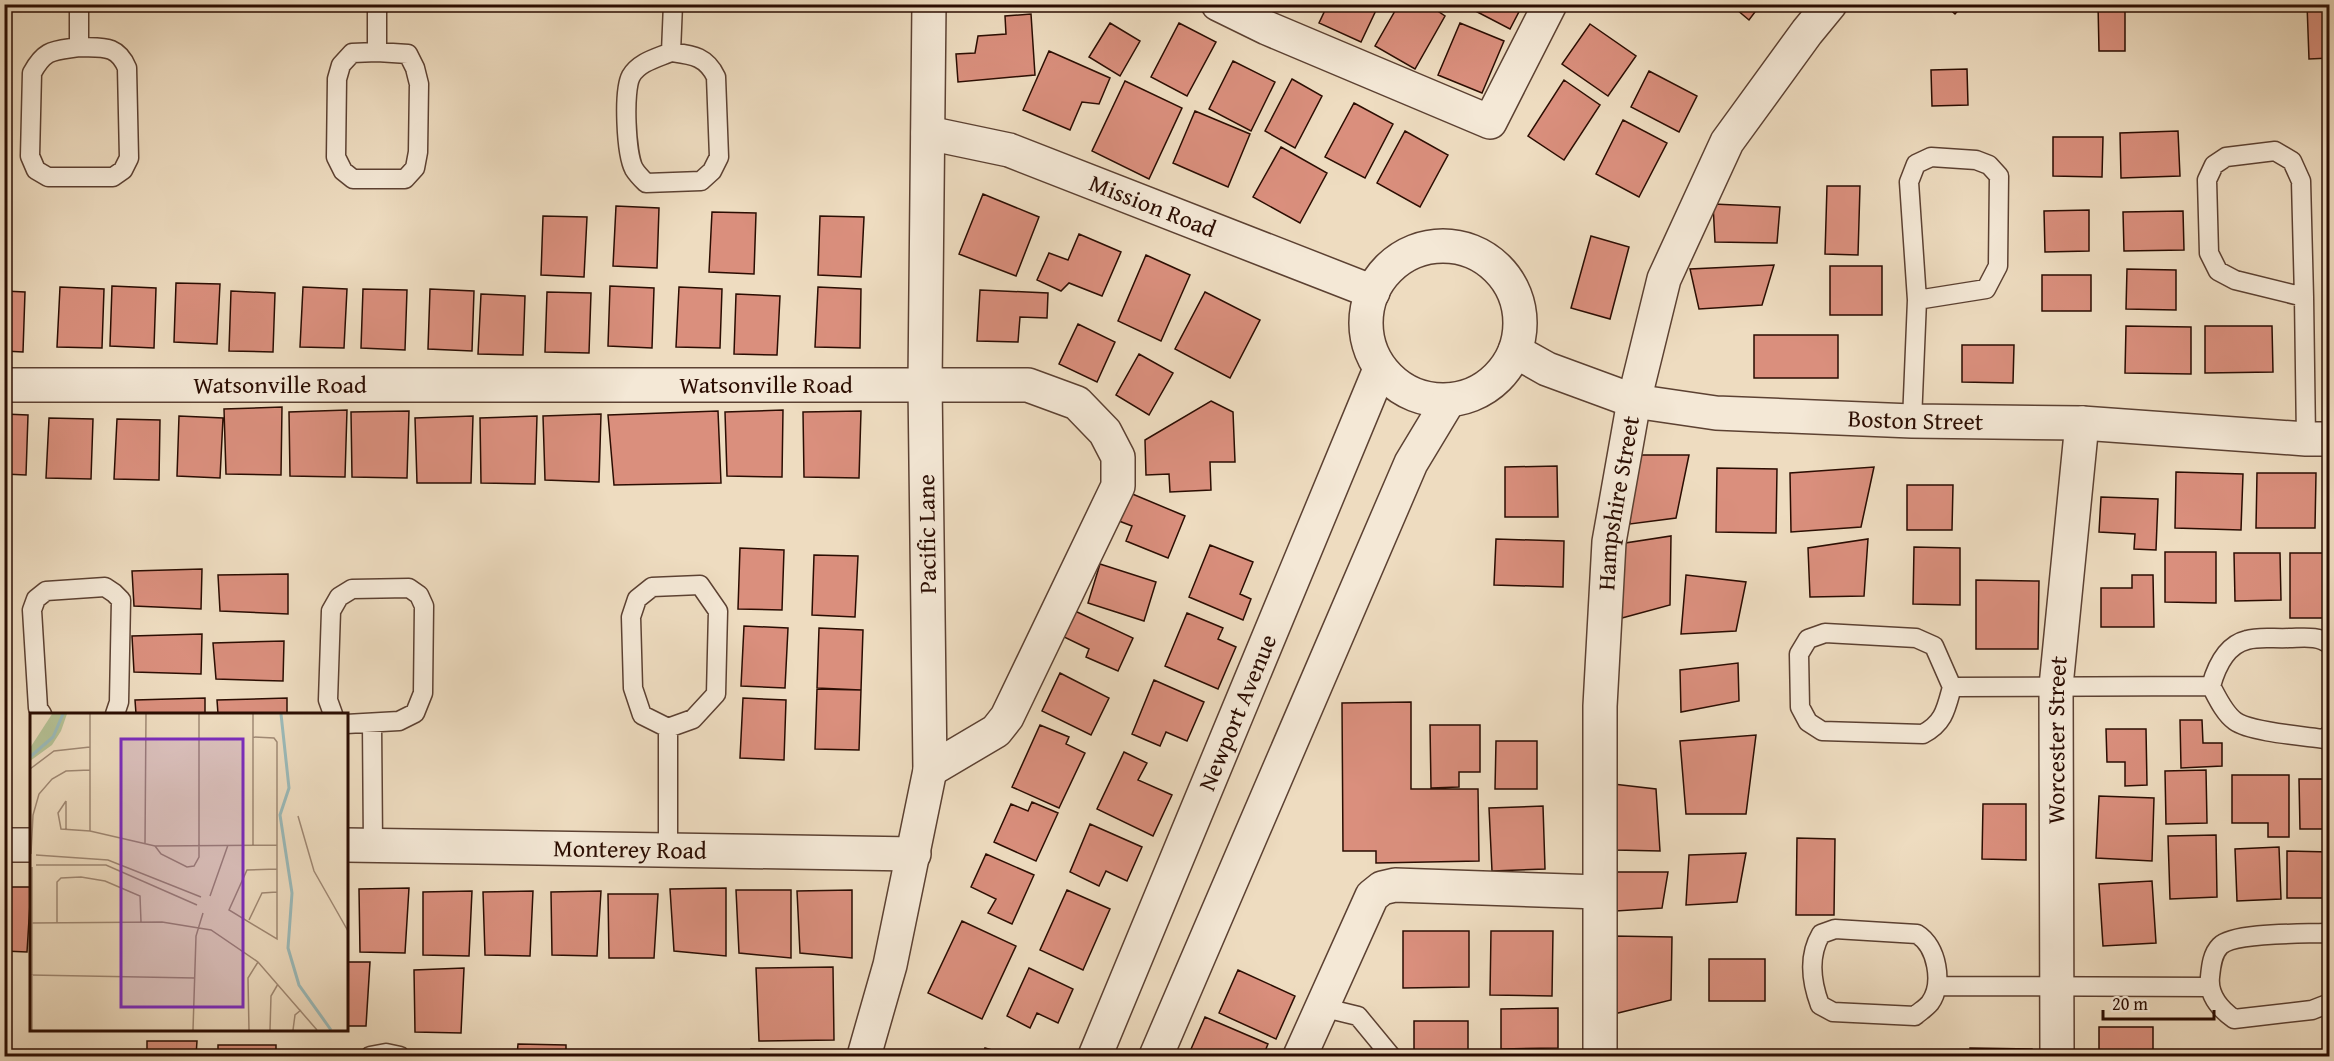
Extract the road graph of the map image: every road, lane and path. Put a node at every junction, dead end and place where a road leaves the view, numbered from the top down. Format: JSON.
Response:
{"nodes":[{"id":1,"x":79,"y":4,"type":"edge"},
{"id":2,"x":377,"y":4,"type":"edge"},
{"id":3,"x":673,"y":4,"type":"edge"},
{"id":4,"x":929,"y":4,"type":"edge"},
{"id":5,"x":1218,"y":4,"type":"edge"},
{"id":6,"x":1550,"y":4,"type":"edge"},
{"id":7,"x":1830,"y":4,"type":"edge"},
{"id":8,"x":79,"y":47,"type":"junction"},
{"id":9,"x":377,"y":52,"type":"junction"},
{"id":10,"x":671,"y":52,"type":"junction"},
{"id":11,"x":928,"y":133,"type":"junction"},
{"id":12,"x":1372,"y":292,"type":"junction"},
{"id":13,"x":2304,"y":297,"type":"junction"},
{"id":14,"x":1917,"y":300,"type":"junction"},
{"id":15,"x":1515,"y":351,"type":"junction"},
{"id":16,"x":1380,"y":369,"type":"junction"},
{"id":17,"x":925,"y":384,"type":"junction"},
{"id":18,"x":4,"y":385,"type":"edge"},
{"id":19,"x":1449,"y":400,"type":"junction"},
{"id":20,"x":1634,"y":401,"type":"junction"},
{"id":21,"x":1912,"y":421,"type":"junction"},
{"id":22,"x":2082,"y":423,"type":"junction"},
{"id":23,"x":2318,"y":439,"type":"edge"},
{"id":24,"x":2330,"y":645,"type":"edge"},
{"id":25,"x":2056,"y":686,"type":"junction"},
{"id":26,"x":2211,"y":686,"type":"junction"},
{"id":27,"x":1952,"y":687,"type":"junction"},
{"id":28,"x":41,"y":713,"type":"edge"},
{"id":29,"x":115,"y":713,"type":"edge"},
{"id":30,"x":333,"y":713,"type":"edge"},
{"id":31,"x":372,"y":723,"type":"junction"},
{"id":32,"x":348,"y":724,"type":"edge"},
{"id":33,"x":668,"y":728,"type":"junction"},
{"id":34,"x":2330,"y":734,"type":"edge"},
{"id":35,"x":930,"y":770,"type":"junction"},
{"id":36,"x":4,"y":845,"type":"edge"},
{"id":37,"x":30,"y":845,"type":"edge"},
{"id":38,"x":360,"y":845,"type":"edge"},
{"id":39,"x":668,"y":849,"type":"junction"},
{"id":40,"x":914,"y":854,"type":"junction"},
{"id":41,"x":1599,"y":892,"type":"junction"},
{"id":42,"x":2330,"y":935,"type":"edge"},
{"id":43,"x":1938,"y":986,"type":"junction"},
{"id":44,"x":2057,"y":986,"type":"junction"},
{"id":45,"x":2209,"y":987,"type":"junction"},
{"id":46,"x":2330,"y":1003,"type":"edge"},
{"id":47,"x":1321,"y":1007,"type":"junction"},
{"id":48,"x":370,"y":1056,"type":"edge"},
{"id":49,"x":400,"y":1056,"type":"edge"},
{"id":50,"x":864,"y":1056,"type":"edge"},
{"id":51,"x":1095,"y":1056,"type":"edge"},
{"id":52,"x":1156,"y":1056,"type":"edge"},
{"id":53,"x":1300,"y":1056,"type":"edge"},
{"id":54,"x":1391,"y":1056,"type":"edge"},
{"id":55,"x":1600,"y":1056,"type":"edge"},
{"id":56,"x":2057,"y":1056,"type":"edge"}],
"edges":[{"from":1,"to":8,"type":"lane"},
{"from":2,"to":9,"type":"lane"},
{"from":3,"to":10,"type":"lane"},
{"from":4,"to":11,"type":"street","name":"Pacific Lane"},
{"from":5,"to":6,"type":"street"},
{"from":7,"to":20,"type":"street","name":"Hampshire Street"},
{"from":8,"to":8,"type":"lane"},
{"from":9,"to":9,"type":"lane"},
{"from":10,"to":10,"type":"lane"},
{"from":11,"to":12,"type":"street","name":"Mission Road"},
{"from":11,"to":17,"type":"street","name":"Pacific Lane"},
{"from":12,"to":15,"type":"street"},
{"from":12,"to":16,"type":"street"},
{"from":13,"to":13,"type":"lane"},
{"from":13,"to":23,"type":"lane"},
{"from":14,"to":14,"type":"lane"},
{"from":14,"to":21,"type":"lane"},
{"from":15,"to":19,"type":"street"},
{"from":15,"to":20,"type":"street","name":"Boston Street"},
{"from":16,"to":19,"type":"street"},
{"from":16,"to":51,"type":"street","name":"Newport Avenue"},
{"from":17,"to":18,"type":"street","name":"Watsonville Road"},
{"from":17,"to":35,"type":"street","name":"Pacific Lane"},
{"from":17,"to":35,"type":"street","name":"Watsonville Road"},
{"from":19,"to":52,"type":"street"},
{"from":20,"to":21,"type":"street","name":"Boston Street"},
{"from":20,"to":41,"type":"street","name":"Hampshire Street"},
{"from":21,"to":22,"type":"street","name":"Boston Street"},
{"from":22,"to":23,"type":"street","name":"Boston Street"},
{"from":22,"to":25,"type":"street","name":"Worcester Street"},
{"from":24,"to":26,"type":"lane"},
{"from":25,"to":26,"type":"lane"},
{"from":25,"to":27,"type":"lane"},
{"from":25,"to":44,"type":"street","name":"Worcester Street"},
{"from":26,"to":34,"type":"lane"},
{"from":27,"to":27,"type":"lane"},
{"from":28,"to":29,"type":"lane"},
{"from":30,"to":31,"type":"lane"},
{"from":31,"to":32,"type":"lane"},
{"from":31,"to":38,"type":"lane"},
{"from":33,"to":33,"type":"lane"},
{"from":33,"to":39,"type":"lane"},
{"from":35,"to":40,"type":"street","name":"Pacific Lane"},
{"from":36,"to":37,"type":"street"},
{"from":38,"to":39,"type":"street","name":"Monterey Road"},
{"from":39,"to":40,"type":"street","name":"Monterey Road"},
{"from":40,"to":50,"type":"street","name":"Pacific Lane"},
{"from":41,"to":47,"type":"street"},
{"from":41,"to":55,"type":"street","name":"Hampshire Street"},
{"from":42,"to":45,"type":"lane"},
{"from":43,"to":43,"type":"lane"},
{"from":43,"to":44,"type":"lane"},
{"from":44,"to":45,"type":"lane"},
{"from":44,"to":56,"type":"street","name":"Worcester Street"},
{"from":45,"to":46,"type":"lane"},
{"from":47,"to":53,"type":"street"},
{"from":47,"to":54,"type":"lane"},
{"from":48,"to":49,"type":"lane"}]}
